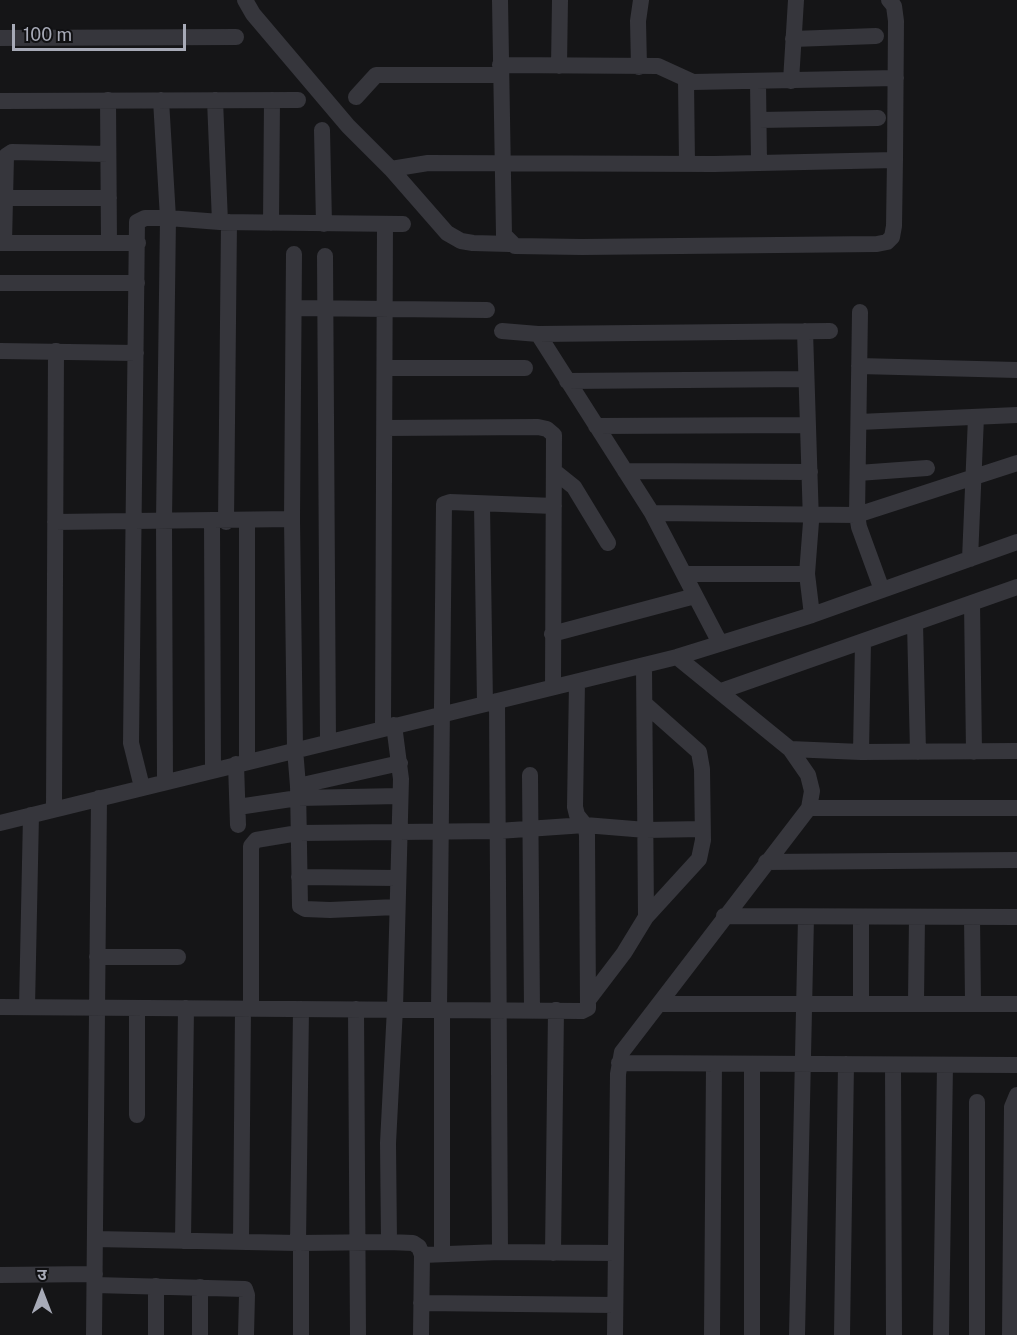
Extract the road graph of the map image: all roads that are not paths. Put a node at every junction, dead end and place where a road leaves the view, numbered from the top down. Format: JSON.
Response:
{"nodes":[{"id":1,"x":245,"y":0,"type":"edge"},
{"id":2,"x":500,"y":0,"type":"edge"},
{"id":3,"x":560,"y":0,"type":"edge"},
{"id":4,"x":641,"y":0,"type":"edge"},
{"id":5,"x":796,"y":0,"type":"edge"},
{"id":6,"x":889,"y":0,"type":"edge"},
{"id":7,"x":876,"y":36,"type":"dead end"},
{"id":8,"x":236,"y":37,"type":"dead end"},
{"id":9,"x":0,"y":39,"type":"edge"},
{"id":10,"x":793,"y":39,"type":"junction"},
{"id":11,"x":559,"y":66,"type":"junction"},
{"id":12,"x":639,"y":67,"type":"junction"},
{"id":13,"x":500,"y":70,"type":"junction"},
{"id":14,"x":896,"y":78,"type":"junction"},
{"id":15,"x":686,"y":80,"type":"junction"},
{"id":16,"x":791,"y":81,"type":"junction"},
{"id":17,"x":758,"y":82,"type":"junction"},
{"id":18,"x":356,"y":96,"type":"dead end"},
{"id":19,"x":108,"y":100,"type":"junction"},
{"id":20,"x":161,"y":100,"type":"junction"},
{"id":21,"x":215,"y":100,"type":"junction"},
{"id":22,"x":272,"y":100,"type":"junction"},
{"id":23,"x":298,"y":100,"type":"dead end"},
{"id":24,"x":0,"y":101,"type":"edge"},
{"id":25,"x":878,"y":118,"type":"dead end"},
{"id":26,"x":759,"y":120,"type":"junction"},
{"id":27,"x":322,"y":130,"type":"dead end"},
{"id":28,"x":108,"y":154,"type":"junction"},
{"id":29,"x":895,"y":160,"type":"junction"},
{"id":30,"x":502,"y":163,"type":"junction"},
{"id":31,"x":759,"y":163,"type":"junction"},
{"id":32,"x":687,"y":164,"type":"junction"},
{"id":33,"x":392,"y":169,"type":"junction"},
{"id":34,"x":5,"y":198,"type":"junction"},
{"id":35,"x":109,"y":198,"type":"junction"},
{"id":36,"x":168,"y":218,"type":"junction"},
{"id":37,"x":224,"y":222,"type":"junction"},
{"id":38,"x":271,"y":223,"type":"junction"},
{"id":39,"x":324,"y":224,"type":"junction"},
{"id":40,"x":385,"y":224,"type":"junction"},
{"id":41,"x":403,"y":224,"type":"dead end"},
{"id":42,"x":2,"y":243,"type":"edge"},
{"id":43,"x":109,"y":243,"type":"junction"},
{"id":44,"x":138,"y":243,"type":"junction"},
{"id":45,"x":510,"y":244,"type":"junction"},
{"id":46,"x":294,"y":254,"type":"dead end"},
{"id":47,"x":325,"y":256,"type":"dead end"},
{"id":48,"x":0,"y":283,"type":"edge"},
{"id":49,"x":137,"y":283,"type":"junction"},
{"id":50,"x":294,"y":308,"type":"junction"},
{"id":51,"x":327,"y":310,"type":"junction"},
{"id":52,"x":385,"y":310,"type":"junction"},
{"id":53,"x":487,"y":310,"type":"dead end"},
{"id":54,"x":860,"y":312,"type":"dead end"},
{"id":55,"x":502,"y":331,"type":"dead end"},
{"id":56,"x":805,"y":331,"type":"junction"},
{"id":57,"x":830,"y":331,"type":"dead end"},
{"id":58,"x":538,"y":334,"type":"junction"},
{"id":59,"x":0,"y":351,"type":"edge"},
{"id":60,"x":56,"y":351,"type":"junction"},
{"id":61,"x":136,"y":353,"type":"junction"},
{"id":62,"x":859,"y":366,"type":"junction"},
{"id":63,"x":386,"y":368,"type":"junction"},
{"id":64,"x":525,"y":368,"type":"dead end"},
{"id":65,"x":1017,"y":370,"type":"edge"},
{"id":66,"x":806,"y":378,"type":"junction"},
{"id":67,"x":567,"y":381,"type":"junction"},
{"id":68,"x":1017,"y":415,"type":"edge"},
{"id":69,"x":976,"y":417,"type":"junction"},
{"id":70,"x":859,"y":422,"type":"junction"},
{"id":71,"x":808,"y":425,"type":"junction"},
{"id":72,"x":596,"y":426,"type":"junction"},
{"id":73,"x":386,"y":428,"type":"junction"},
{"id":74,"x":1017,"y":463,"type":"edge"},
{"id":75,"x":927,"y":468,"type":"dead end"},
{"id":76,"x":554,"y":471,"type":"junction"},
{"id":77,"x":625,"y":471,"type":"junction"},
{"id":78,"x":810,"y":472,"type":"junction"},
{"id":79,"x":858,"y":473,"type":"junction"},
{"id":80,"x":974,"y":478,"type":"junction"},
{"id":81,"x":482,"y":505,"type":"junction"},
{"id":82,"x":554,"y":506,"type":"junction"},
{"id":83,"x":652,"y":513,"type":"junction"},
{"id":84,"x":810,"y":515,"type":"junction"},
{"id":85,"x":857,"y":515,"type":"junction"},
{"id":86,"x":292,"y":519,"type":"junction"},
{"id":87,"x":134,"y":521,"type":"junction"},
{"id":88,"x":164,"y":521,"type":"junction"},
{"id":89,"x":219,"y":521,"type":"junction"},
{"id":90,"x":247,"y":521,"type":"junction"},
{"id":91,"x":55,"y":522,"type":"junction"},
{"id":92,"x":1017,"y":542,"type":"edge"},
{"id":93,"x":608,"y":543,"type":"dead end"},
{"id":94,"x":970,"y":559,"type":"junction"},
{"id":95,"x":685,"y":574,"type":"junction"},
{"id":96,"x":807,"y":574,"type":"junction"},
{"id":97,"x":1017,"y":587,"type":"edge"},
{"id":98,"x":882,"y":590,"type":"junction"},
{"id":99,"x":695,"y":596,"type":"junction"},
{"id":100,"x":972,"y":603,"type":"junction"},
{"id":101,"x":812,"y":615,"type":"junction"},
{"id":102,"x":915,"y":623,"type":"junction"},
{"id":103,"x":552,"y":634,"type":"junction"},
{"id":104,"x":863,"y":642,"type":"junction"},
{"id":105,"x":720,"y":643,"type":"junction"},
{"id":106,"x":677,"y":657,"type":"junction"},
{"id":107,"x":644,"y":666,"type":"junction"},
{"id":108,"x":577,"y":682,"type":"junction"},
{"id":109,"x":553,"y":687,"type":"junction"},
{"id":110,"x":721,"y":691,"type":"junction"},
{"id":111,"x":491,"y":702,"type":"junction"},
{"id":112,"x":645,"y":704,"type":"junction"},
{"id":113,"x":441,"y":714,"type":"junction"},
{"id":114,"x":389,"y":727,"type":"junction"},
{"id":115,"x":328,"y":741,"type":"junction"},
{"id":116,"x":295,"y":749,"type":"junction"},
{"id":117,"x":790,"y":749,"type":"junction"},
{"id":118,"x":861,"y":752,"type":"junction"},
{"id":119,"x":918,"y":752,"type":"junction"},
{"id":120,"x":974,"y":752,"type":"junction"},
{"id":121,"x":1017,"y":752,"type":"edge"},
{"id":122,"x":241,"y":763,"type":"junction"},
{"id":123,"x":400,"y":763,"type":"junction"},
{"id":124,"x":213,"y":770,"type":"junction"},
{"id":125,"x":530,"y":775,"type":"dead end"},
{"id":126,"x":165,"y":782,"type":"junction"},
{"id":127,"x":142,"y":787,"type":"junction"},
{"id":128,"x":298,"y":792,"type":"junction"},
{"id":129,"x":400,"y":796,"type":"junction"},
{"id":130,"x":99,"y":798,"type":"junction"},
{"id":131,"x":238,"y":807,"type":"junction"},
{"id":132,"x":54,"y":808,"type":"junction"},
{"id":133,"x":809,"y":808,"type":"junction"},
{"id":134,"x":1017,"y":808,"type":"edge"},
{"id":135,"x":31,"y":815,"type":"junction"},
{"id":136,"x":0,"y":823,"type":"edge"},
{"id":137,"x":238,"y":825,"type":"dead end"},
{"id":138,"x":585,"y":825,"type":"junction"},
{"id":139,"x":531,"y":827,"type":"junction"},
{"id":140,"x":702,"y":829,"type":"junction"},
{"id":141,"x":646,"y":830,"type":"junction"},
{"id":142,"x":439,"y":831,"type":"junction"},
{"id":143,"x":498,"y":831,"type":"junction"},
{"id":144,"x":399,"y":832,"type":"junction"},
{"id":145,"x":298,"y":833,"type":"junction"},
{"id":146,"x":1017,"y":860,"type":"edge"},
{"id":147,"x":766,"y":862,"type":"junction"},
{"id":148,"x":299,"y":878,"type":"junction"},
{"id":149,"x":397,"y":878,"type":"junction"},
{"id":150,"x":396,"y":907,"type":"junction"},
{"id":151,"x":724,"y":916,"type":"junction"},
{"id":152,"x":646,"y":917,"type":"junction"},
{"id":153,"x":806,"y":917,"type":"junction"},
{"id":154,"x":861,"y":917,"type":"junction"},
{"id":155,"x":917,"y":917,"type":"junction"},
{"id":156,"x":972,"y":917,"type":"junction"},
{"id":157,"x":1017,"y":917,"type":"edge"},
{"id":158,"x":97,"y":957,"type":"junction"},
{"id":159,"x":178,"y":957,"type":"dead end"},
{"id":160,"x":589,"y":999,"type":"junction"},
{"id":161,"x":861,"y":1002,"type":"junction"},
{"id":162,"x":916,"y":1002,"type":"junction"},
{"id":163,"x":973,"y":1002,"type":"junction"},
{"id":164,"x":661,"y":1004,"type":"junction"},
{"id":165,"x":1017,"y":1004,"type":"edge"},
{"id":166,"x":805,"y":1006,"type":"junction"},
{"id":167,"x":0,"y":1007,"type":"edge"},
{"id":168,"x":27,"y":1007,"type":"junction"},
{"id":169,"x":97,"y":1008,"type":"junction"},
{"id":170,"x":137,"y":1008,"type":"junction"},
{"id":171,"x":186,"y":1008,"type":"junction"},
{"id":172,"x":247,"y":1008,"type":"junction"},
{"id":173,"x":395,"y":1008,"type":"junction"},
{"id":174,"x":301,"y":1009,"type":"junction"},
{"id":175,"x":356,"y":1009,"type":"junction"},
{"id":176,"x":440,"y":1010,"type":"junction"},
{"id":177,"x":499,"y":1010,"type":"junction"},
{"id":178,"x":532,"y":1010,"type":"junction"},
{"id":179,"x":556,"y":1010,"type":"junction"},
{"id":180,"x":619,"y":1063,"type":"junction"},
{"id":181,"x":714,"y":1064,"type":"junction"},
{"id":182,"x":752,"y":1064,"type":"junction"},
{"id":183,"x":801,"y":1064,"type":"junction"},
{"id":184,"x":846,"y":1064,"type":"junction"},
{"id":185,"x":893,"y":1065,"type":"junction"},
{"id":186,"x":945,"y":1065,"type":"junction"},
{"id":187,"x":1017,"y":1065,"type":"edge"},
{"id":188,"x":1017,"y":1095,"type":"edge"},
{"id":189,"x":977,"y":1102,"type":"dead end"},
{"id":190,"x":137,"y":1115,"type":"dead end"},
{"id":191,"x":95,"y":1239,"type":"junction"},
{"id":192,"x":183,"y":1241,"type":"junction"},
{"id":193,"x":357,"y":1241,"type":"junction"},
{"id":194,"x":242,"y":1242,"type":"junction"},
{"id":195,"x":389,"y":1242,"type":"junction"},
{"id":196,"x":300,"y":1243,"type":"junction"},
{"id":197,"x":500,"y":1252,"type":"junction"},
{"id":198,"x":553,"y":1253,"type":"junction"},
{"id":199,"x":616,"y":1253,"type":"junction"},
{"id":200,"x":442,"y":1254,"type":"junction"},
{"id":201,"x":422,"y":1255,"type":"junction"},
{"id":202,"x":0,"y":1275,"type":"edge"},
{"id":203,"x":95,"y":1279,"type":"junction"},
{"id":204,"x":156,"y":1286,"type":"junction"},
{"id":205,"x":200,"y":1287,"type":"junction"},
{"id":206,"x":421,"y":1303,"type":"junction"},
{"id":207,"x":615,"y":1305,"type":"junction"},
{"id":208,"x":94,"y":1335,"type":"edge"},
{"id":209,"x":156,"y":1335,"type":"edge"},
{"id":210,"x":200,"y":1335,"type":"edge"},
{"id":211,"x":246,"y":1335,"type":"edge"},
{"id":212,"x":302,"y":1335,"type":"edge"},
{"id":213,"x":358,"y":1335,"type":"edge"},
{"id":214,"x":421,"y":1335,"type":"edge"},
{"id":215,"x":615,"y":1335,"type":"edge"},
{"id":216,"x":712,"y":1335,"type":"edge"},
{"id":217,"x":752,"y":1335,"type":"edge"},
{"id":218,"x":797,"y":1335,"type":"edge"},
{"id":219,"x":842,"y":1335,"type":"edge"},
{"id":220,"x":894,"y":1335,"type":"edge"},
{"id":221,"x":941,"y":1335,"type":"edge"},
{"id":222,"x":977,"y":1335,"type":"edge"},
{"id":223,"x":1010,"y":1335,"type":"edge"}],
"edges":[{"from":1,"to":33,"type":"street"},
{"from":2,"to":13,"type":"street"},
{"from":3,"to":11,"type":"street"},
{"from":4,"to":12,"type":"street"},
{"from":5,"to":10,"type":"street"},
{"from":6,"to":14,"type":"street"},
{"from":7,"to":10,"type":"street"},
{"from":8,"to":9,"type":"street"},
{"from":10,"to":16,"type":"street"},
{"from":11,"to":12,"type":"street"},
{"from":11,"to":13,"type":"street"},
{"from":12,"to":15,"type":"street"},
{"from":13,"to":18,"type":"street"},
{"from":13,"to":30,"type":"street"},
{"from":14,"to":16,"type":"street"},
{"from":14,"to":29,"type":"street"},
{"from":15,"to":17,"type":"street"},
{"from":15,"to":32,"type":"street"},
{"from":16,"to":17,"type":"street"},
{"from":17,"to":26,"type":"street"},
{"from":19,"to":20,"type":"street"},
{"from":19,"to":24,"type":"street"},
{"from":19,"to":28,"type":"street"},
{"from":20,"to":21,"type":"street"},
{"from":20,"to":36,"type":"street"},
{"from":21,"to":22,"type":"street"},
{"from":21,"to":37,"type":"street"},
{"from":22,"to":23,"type":"street"},
{"from":22,"to":38,"type":"street"},
{"from":25,"to":26,"type":"street"},
{"from":26,"to":31,"type":"street"},
{"from":27,"to":39,"type":"street"},
{"from":28,"to":34,"type":"street"},
{"from":28,"to":35,"type":"street"},
{"from":29,"to":31,"type":"street"},
{"from":29,"to":45,"type":"street"},
{"from":30,"to":32,"type":"street"},
{"from":30,"to":33,"type":"street"},
{"from":30,"to":45,"type":"street"},
{"from":31,"to":32,"type":"street"},
{"from":33,"to":45,"type":"street"},
{"from":34,"to":35,"type":"street"},
{"from":34,"to":42,"type":"street"},
{"from":35,"to":43,"type":"street"},
{"from":36,"to":37,"type":"street"},
{"from":36,"to":44,"type":"street"},
{"from":36,"to":88,"type":"street"},
{"from":37,"to":38,"type":"street"},
{"from":37,"to":89,"type":"street"},
{"from":38,"to":39,"type":"street"},
{"from":39,"to":40,"type":"street"},
{"from":40,"to":41,"type":"street"},
{"from":40,"to":52,"type":"street"},
{"from":42,"to":43,"type":"street"},
{"from":43,"to":44,"type":"street"},
{"from":44,"to":49,"type":"street"},
{"from":46,"to":50,"type":"street"},
{"from":47,"to":51,"type":"street"},
{"from":48,"to":49,"type":"street"},
{"from":49,"to":61,"type":"street"},
{"from":50,"to":51,"type":"street"},
{"from":50,"to":86,"type":"street"},
{"from":51,"to":52,"type":"street"},
{"from":51,"to":115,"type":"street"},
{"from":52,"to":53,"type":"street"},
{"from":52,"to":63,"type":"street"},
{"from":54,"to":62,"type":"street"},
{"from":55,"to":58,"type":"street"},
{"from":56,"to":57,"type":"street"},
{"from":56,"to":58,"type":"street"},
{"from":56,"to":66,"type":"street"},
{"from":58,"to":67,"type":"street"},
{"from":59,"to":60,"type":"street"},
{"from":60,"to":61,"type":"street"},
{"from":60,"to":91,"type":"street"},
{"from":61,"to":87,"type":"street"},
{"from":62,"to":65,"type":"street"},
{"from":62,"to":70,"type":"street"},
{"from":63,"to":64,"type":"street"},
{"from":63,"to":73,"type":"street"},
{"from":66,"to":67,"type":"street"},
{"from":66,"to":71,"type":"street"},
{"from":67,"to":72,"type":"street"},
{"from":68,"to":69,"type":"street"},
{"from":69,"to":70,"type":"street"},
{"from":69,"to":80,"type":"street"},
{"from":70,"to":79,"type":"street"},
{"from":71,"to":72,"type":"street"},
{"from":71,"to":78,"type":"street"},
{"from":72,"to":77,"type":"street"},
{"from":73,"to":76,"type":"street"},
{"from":73,"to":114,"type":"street"},
{"from":74,"to":80,"type":"street"},
{"from":75,"to":79,"type":"street"},
{"from":76,"to":82,"type":"street"},
{"from":76,"to":93,"type":"street"},
{"from":77,"to":78,"type":"street"},
{"from":77,"to":83,"type":"street"},
{"from":78,"to":84,"type":"street"},
{"from":79,"to":85,"type":"street"},
{"from":80,"to":85,"type":"street"},
{"from":80,"to":94,"type":"street"},
{"from":81,"to":82,"type":"street"},
{"from":81,"to":111,"type":"street"},
{"from":81,"to":113,"type":"street"},
{"from":82,"to":103,"type":"street"},
{"from":83,"to":84,"type":"street"},
{"from":83,"to":95,"type":"street"},
{"from":84,"to":85,"type":"street"},
{"from":84,"to":96,"type":"street"},
{"from":85,"to":98,"type":"street"},
{"from":86,"to":90,"type":"street"},
{"from":86,"to":116,"type":"street"},
{"from":87,"to":88,"type":"street"},
{"from":87,"to":91,"type":"street"},
{"from":87,"to":127,"type":"street"},
{"from":88,"to":89,"type":"street"},
{"from":88,"to":126,"type":"street"},
{"from":89,"to":90,"type":"street"},
{"from":89,"to":124,"type":"street"},
{"from":90,"to":122,"type":"street"},
{"from":91,"to":132,"type":"street"},
{"from":92,"to":94,"type":"street"},
{"from":94,"to":98,"type":"street"},
{"from":95,"to":96,"type":"street"},
{"from":95,"to":99,"type":"street"},
{"from":96,"to":101,"type":"street"},
{"from":97,"to":100,"type":"street"},
{"from":98,"to":101,"type":"street"},
{"from":99,"to":103,"type":"street"},
{"from":99,"to":105,"type":"street"},
{"from":100,"to":102,"type":"street"},
{"from":100,"to":120,"type":"street"},
{"from":101,"to":105,"type":"street"},
{"from":102,"to":104,"type":"street"},
{"from":102,"to":119,"type":"street"},
{"from":103,"to":109,"type":"street"},
{"from":104,"to":110,"type":"street"},
{"from":104,"to":118,"type":"street"},
{"from":105,"to":106,"type":"street"},
{"from":106,"to":107,"type":"street"},
{"from":106,"to":110,"type":"street"},
{"from":107,"to":108,"type":"street"},
{"from":107,"to":112,"type":"street"},
{"from":108,"to":109,"type":"street"},
{"from":108,"to":138,"type":"street"},
{"from":109,"to":111,"type":"street"},
{"from":110,"to":117,"type":"street"},
{"from":111,"to":113,"type":"street"},
{"from":111,"to":143,"type":"street"},
{"from":112,"to":140,"type":"street"},
{"from":112,"to":141,"type":"street"},
{"from":113,"to":114,"type":"street"},
{"from":113,"to":142,"type":"street"},
{"from":114,"to":115,"type":"street"},
{"from":114,"to":123,"type":"street"},
{"from":115,"to":116,"type":"street"},
{"from":116,"to":122,"type":"street"},
{"from":116,"to":128,"type":"street"},
{"from":117,"to":118,"type":"street"},
{"from":117,"to":133,"type":"street"},
{"from":118,"to":119,"type":"street"},
{"from":119,"to":120,"type":"street"},
{"from":120,"to":121,"type":"street"},
{"from":122,"to":124,"type":"street"},
{"from":122,"to":131,"type":"street"},
{"from":123,"to":128,"type":"street"},
{"from":123,"to":129,"type":"street"},
{"from":124,"to":126,"type":"street"},
{"from":125,"to":139,"type":"street"},
{"from":126,"to":127,"type":"street"},
{"from":127,"to":130,"type":"street"},
{"from":128,"to":129,"type":"street"},
{"from":128,"to":131,"type":"street"},
{"from":128,"to":145,"type":"street"},
{"from":129,"to":144,"type":"street"},
{"from":130,"to":132,"type":"street"},
{"from":130,"to":158,"type":"street"},
{"from":131,"to":137,"type":"street"},
{"from":132,"to":135,"type":"street"},
{"from":133,"to":134,"type":"street"},
{"from":133,"to":147,"type":"street"},
{"from":135,"to":136,"type":"street"},
{"from":135,"to":168,"type":"street"},
{"from":138,"to":139,"type":"street"},
{"from":138,"to":141,"type":"street"},
{"from":138,"to":160,"type":"street"},
{"from":139,"to":143,"type":"street"},
{"from":139,"to":178,"type":"street"},
{"from":140,"to":141,"type":"street"},
{"from":140,"to":152,"type":"street"},
{"from":141,"to":152,"type":"street"},
{"from":142,"to":143,"type":"street"},
{"from":142,"to":144,"type":"street"},
{"from":142,"to":176,"type":"street"},
{"from":143,"to":177,"type":"street"},
{"from":144,"to":145,"type":"street"},
{"from":144,"to":149,"type":"street"},
{"from":145,"to":148,"type":"street"},
{"from":145,"to":172,"type":"street"},
{"from":146,"to":147,"type":"street"},
{"from":147,"to":151,"type":"street"},
{"from":148,"to":149,"type":"street"},
{"from":148,"to":150,"type":"street"},
{"from":149,"to":150,"type":"street"},
{"from":150,"to":173,"type":"street"},
{"from":151,"to":153,"type":"street"},
{"from":151,"to":164,"type":"street"},
{"from":152,"to":160,"type":"street"},
{"from":153,"to":154,"type":"street"},
{"from":153,"to":166,"type":"street"},
{"from":154,"to":155,"type":"street"},
{"from":154,"to":161,"type":"street"},
{"from":155,"to":156,"type":"street"},
{"from":155,"to":162,"type":"street"},
{"from":156,"to":157,"type":"street"},
{"from":156,"to":163,"type":"street"},
{"from":158,"to":159,"type":"street"},
{"from":158,"to":169,"type":"street"},
{"from":160,"to":179,"type":"street"},
{"from":161,"to":162,"type":"street"},
{"from":161,"to":166,"type":"street"},
{"from":162,"to":163,"type":"street"},
{"from":163,"to":165,"type":"street"},
{"from":164,"to":166,"type":"street"},
{"from":164,"to":180,"type":"street"},
{"from":166,"to":183,"type":"street"},
{"from":167,"to":168,"type":"street"},
{"from":168,"to":169,"type":"street"},
{"from":169,"to":170,"type":"street"},
{"from":169,"to":191,"type":"street"},
{"from":170,"to":171,"type":"street"},
{"from":170,"to":190,"type":"street"},
{"from":171,"to":172,"type":"street"},
{"from":171,"to":192,"type":"street"},
{"from":172,"to":174,"type":"street"},
{"from":172,"to":194,"type":"street"},
{"from":173,"to":175,"type":"street"},
{"from":173,"to":176,"type":"street"},
{"from":173,"to":195,"type":"street"},
{"from":174,"to":175,"type":"street"},
{"from":174,"to":196,"type":"street"},
{"from":175,"to":193,"type":"street"},
{"from":176,"to":177,"type":"street"},
{"from":176,"to":200,"type":"street"},
{"from":177,"to":178,"type":"street"},
{"from":177,"to":197,"type":"street"},
{"from":178,"to":179,"type":"street"},
{"from":179,"to":198,"type":"street"},
{"from":180,"to":181,"type":"street"},
{"from":180,"to":199,"type":"street"},
{"from":181,"to":182,"type":"street"},
{"from":181,"to":216,"type":"street"},
{"from":182,"to":183,"type":"street"},
{"from":182,"to":217,"type":"street"},
{"from":183,"to":184,"type":"street"},
{"from":183,"to":218,"type":"street"},
{"from":184,"to":185,"type":"street"},
{"from":184,"to":219,"type":"street"},
{"from":185,"to":186,"type":"street"},
{"from":185,"to":220,"type":"street"},
{"from":186,"to":187,"type":"street"},
{"from":186,"to":221,"type":"street"},
{"from":188,"to":223,"type":"street"},
{"from":189,"to":222,"type":"street"},
{"from":191,"to":192,"type":"street"},
{"from":191,"to":203,"type":"street"},
{"from":192,"to":194,"type":"street"},
{"from":193,"to":195,"type":"street"},
{"from":193,"to":196,"type":"street"},
{"from":193,"to":213,"type":"street"},
{"from":194,"to":196,"type":"street"},
{"from":195,"to":201,"type":"street"},
{"from":196,"to":212,"type":"street"},
{"from":197,"to":198,"type":"street"},
{"from":197,"to":200,"type":"street"},
{"from":198,"to":199,"type":"street"},
{"from":199,"to":207,"type":"street"},
{"from":200,"to":201,"type":"street"},
{"from":201,"to":206,"type":"street"},
{"from":202,"to":203,"type":"street"},
{"from":203,"to":204,"type":"street"},
{"from":203,"to":208,"type":"street"},
{"from":204,"to":205,"type":"street"},
{"from":204,"to":209,"type":"street"},
{"from":205,"to":210,"type":"street"},
{"from":205,"to":211,"type":"street"},
{"from":206,"to":207,"type":"street"},
{"from":206,"to":214,"type":"street"},
{"from":207,"to":215,"type":"street"}]}
